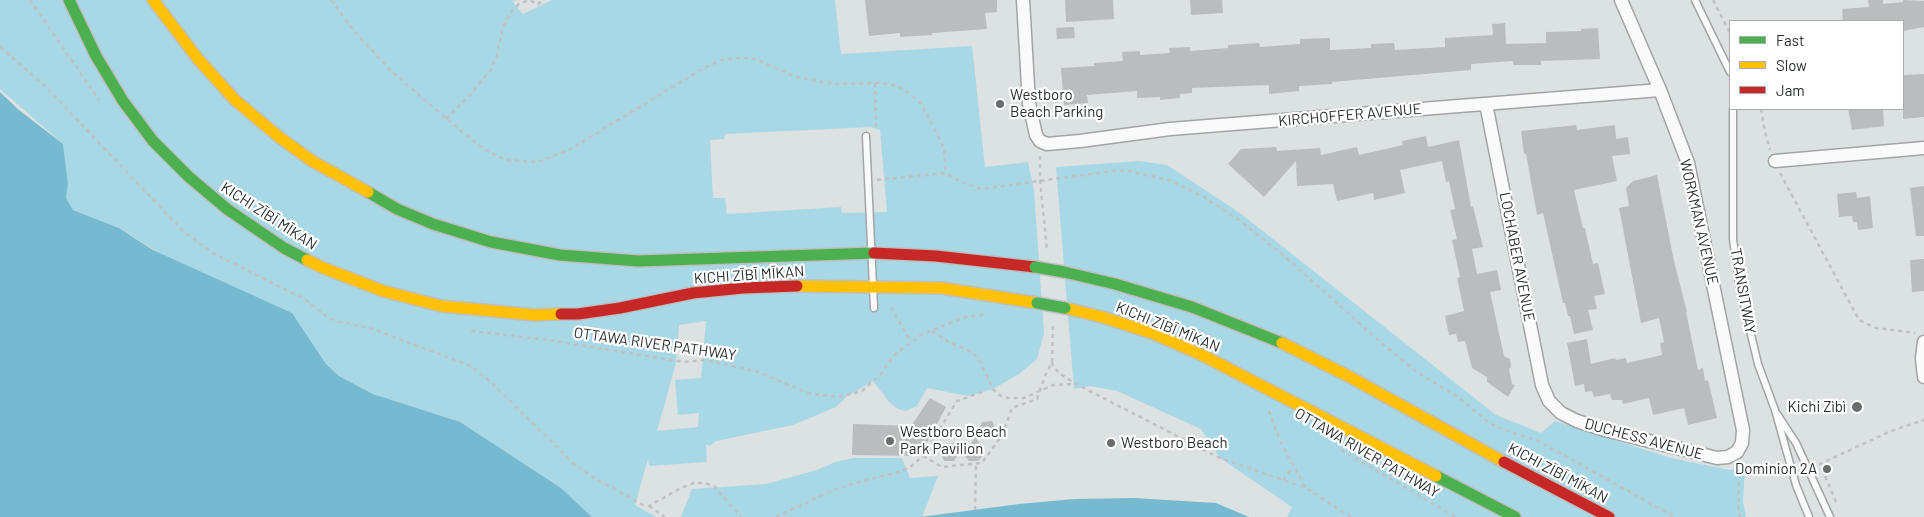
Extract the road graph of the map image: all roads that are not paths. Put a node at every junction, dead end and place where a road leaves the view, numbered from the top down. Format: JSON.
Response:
{"nodes":[{"id":1,"x":69,"y":0,"type":"edge"},
{"id":2,"x":152,"y":0,"type":"edge"},
{"id":3,"x":1022,"y":0,"type":"edge"},
{"id":4,"x":1621,"y":0,"type":"edge"},
{"id":5,"x":1695,"y":0,"type":"edge"},
{"id":6,"x":1729,"y":70,"type":"edge"},
{"id":7,"x":1660,"y":90,"type":"junction"},
{"id":8,"x":1486,"y":104,"type":"junction"},
{"id":9,"x":1732,"y":110,"type":"edge"},
{"id":10,"x":866,"y":136,"type":"dead end"},
{"id":11,"x":1924,"y":148,"type":"edge"},
{"id":12,"x":1775,"y":161,"type":"road end"},
{"id":13,"x":872,"y":254,"type":"junction"},
{"id":14,"x":874,"y":286,"type":"junction"},
{"id":15,"x":874,"y":308,"type":"dead end"},
{"id":16,"x":1924,"y":342,"type":"edge"},
{"id":17,"x":1924,"y":377,"type":"edge"},
{"id":18,"x":1554,"y":408,"type":"joint"},
{"id":19,"x":1774,"y":410,"type":"junction"},
{"id":20,"x":1737,"y":452,"type":"joint"},
{"id":21,"x":1515,"y":517,"type":"edge"},
{"id":22,"x":1609,"y":517,"type":"edge"},
{"id":23,"x":1809,"y":517,"type":"edge"},
{"id":24,"x":1830,"y":517,"type":"edge"}],
"edges":[{"from":1,"to":14,"type":"highway","name":"KICHI ZĪBĪ MĪKAN"},
{"from":2,"to":13,"type":"highway","name":"KICHI ZĪBĪ MĪKAN"},
{"from":3,"to":8,"type":"street","name":"KIRCHOFFER AVENUE"},
{"from":4,"to":7,"type":"street","name":"WORKMAN AVENUE"},
{"from":5,"to":6,"type":"lane"},
{"from":7,"to":8,"type":"street","name":"KIRCHOFFER AVENUE"},
{"from":7,"to":20,"type":"street","name":"WORKMAN AVENUE"},
{"from":8,"to":18,"type":"street","name":"LOCHABER AVENUE"},
{"from":9,"to":19,"type":"lane","name":"TRANSITWAY"},
{"from":10,"to":13,"type":"lane"},
{"from":11,"to":12,"type":"street"},
{"from":13,"to":14,"type":"lane"},
{"from":13,"to":22,"type":"highway","name":"KICHI ZĪBĪ MĪKAN","bridge":true},
{"from":14,"to":15,"type":"lane"},
{"from":14,"to":21,"type":"highway","name":"KICHI ZĪBĪ MĪKAN","bridge":true},
{"from":16,"to":17,"type":"street"},
{"from":18,"to":20,"type":"street","name":"DUCHESS AVENUE"},
{"from":19,"to":23,"type":"lane","name":"TRANSITWAY"},
{"from":19,"to":24,"type":"lane","name":"TRANSITWAY"}]}
